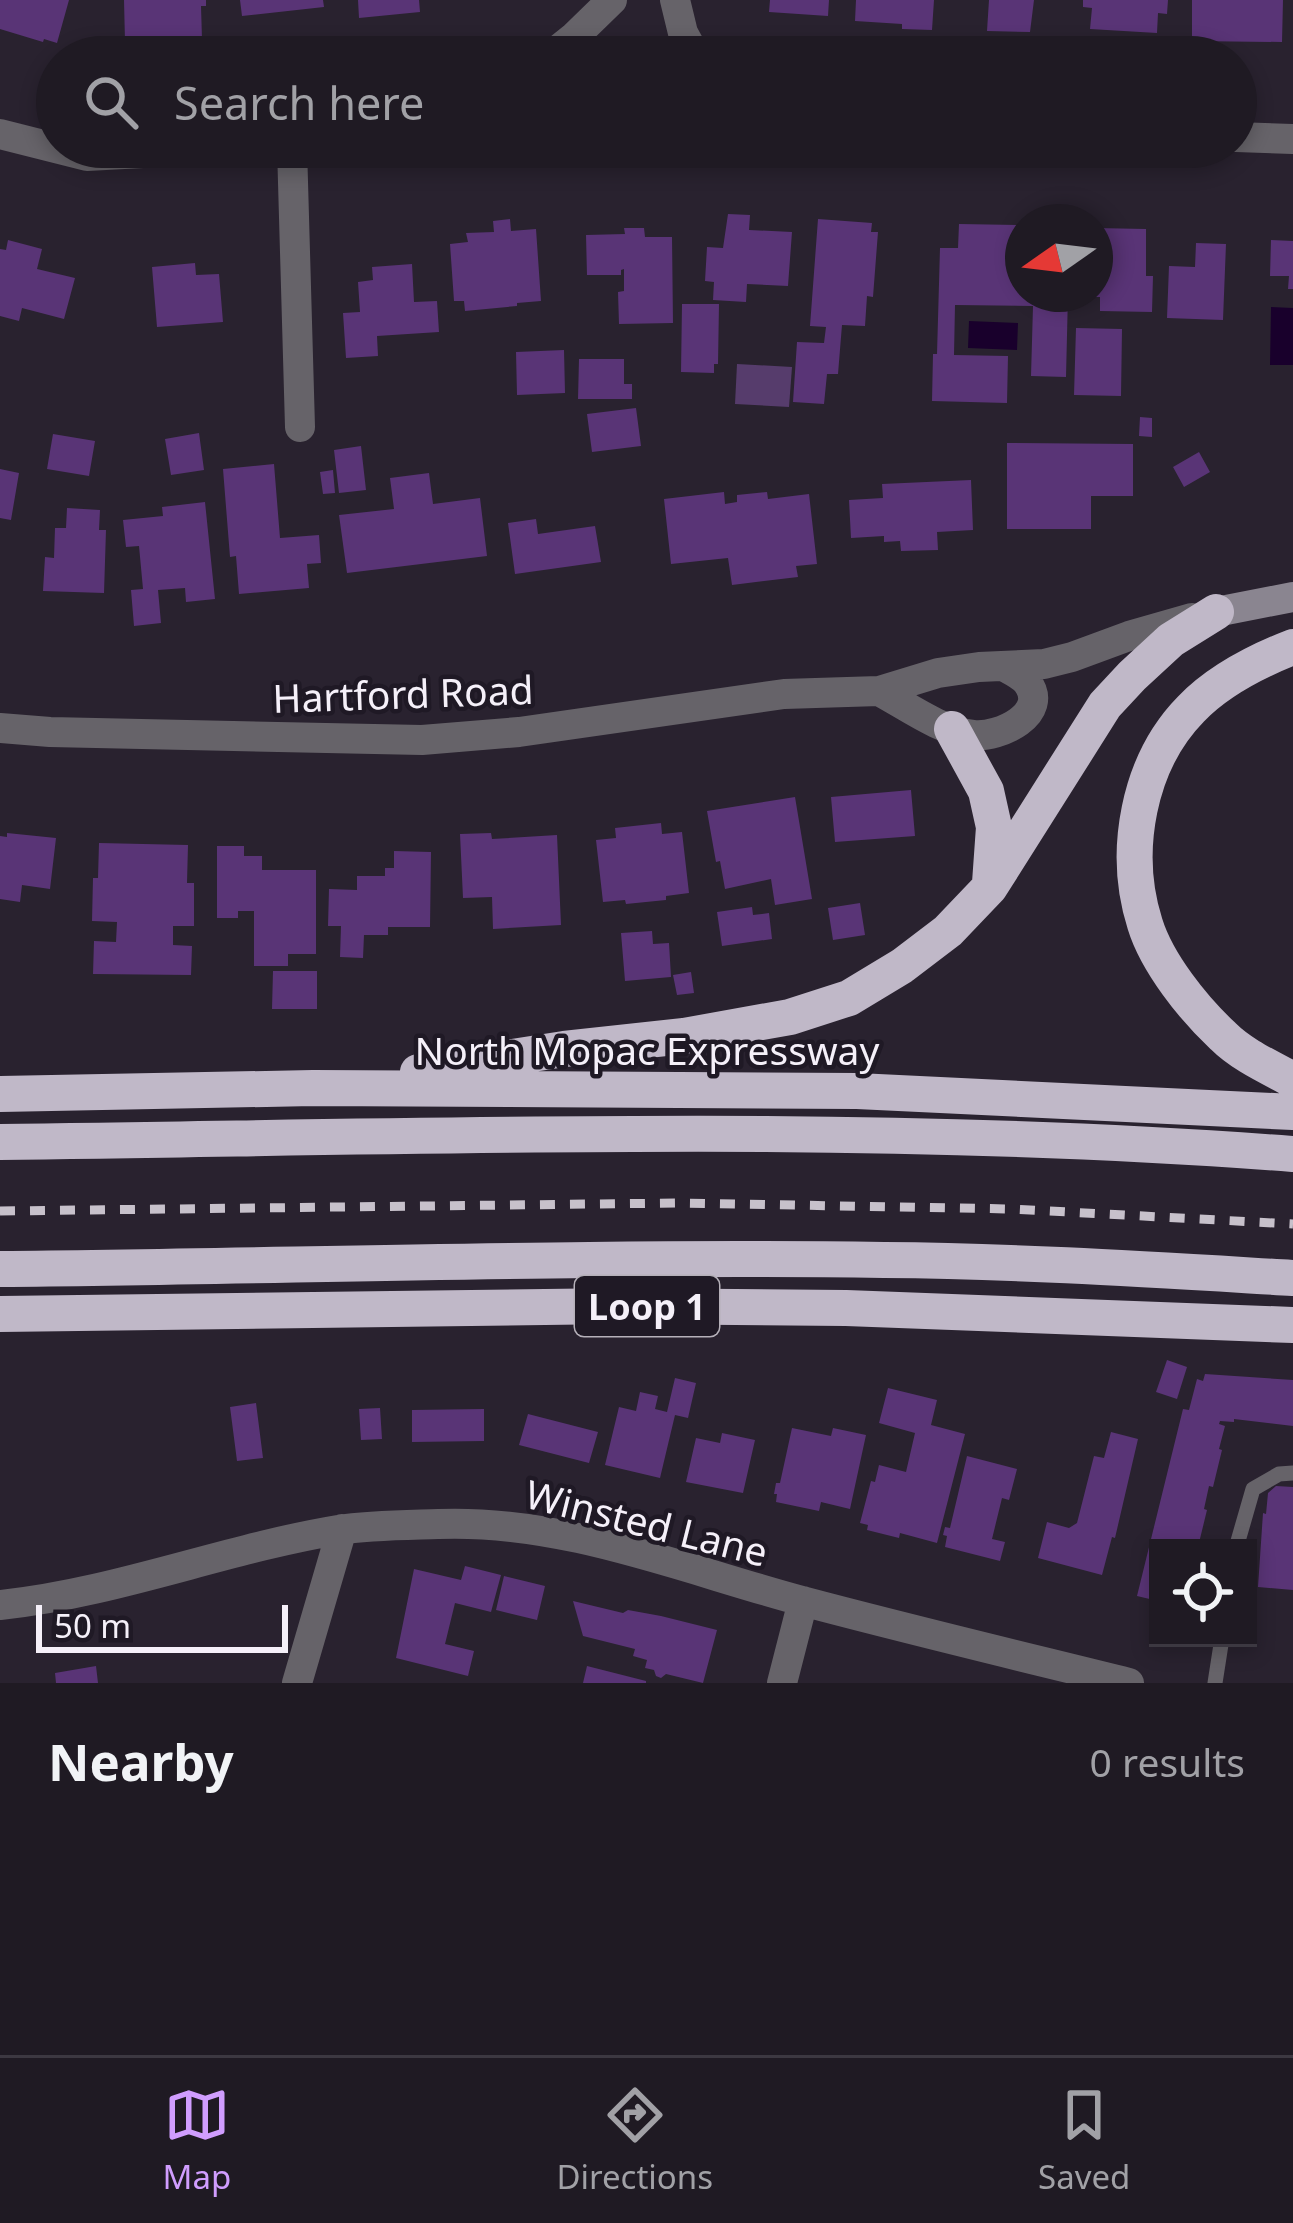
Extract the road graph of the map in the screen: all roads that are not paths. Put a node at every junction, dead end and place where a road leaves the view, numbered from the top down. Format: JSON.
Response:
{"nodes":[{"id":1,"x":612,"y":0,"type":"edge"},
{"id":2,"x":675,"y":0,"type":"edge"},
{"id":3,"x":576,"y":36,"type":"edge"},
{"id":4,"x":685,"y":36,"type":"edge"},
{"id":5,"x":0,"y":134,"type":"edge"},
{"id":6,"x":1257,"y":137,"type":"edge"},
{"id":7,"x":1293,"y":139,"type":"edge"},
{"id":8,"x":36,"y":143,"type":"edge"},
{"id":9,"x":293,"y":168,"type":"edge"},
{"id":10,"x":300,"y":427,"type":"dead end"},
{"id":11,"x":1293,"y":597,"type":"edge"},
{"id":12,"x":1216,"y":612,"type":"junction"},
{"id":13,"x":1293,"y":647,"type":"edge"},
{"id":14,"x":1004,"y":666,"type":"junction"},
{"id":15,"x":879,"y":691,"type":"junction"},
{"id":16,"x":0,"y":728,"type":"edge"},
{"id":17,"x":952,"y":729,"type":"junction"},
{"id":18,"x":989,"y":887,"type":"junction"},
{"id":19,"x":1293,"y":1080,"type":"edge"},
{"id":20,"x":313,"y":1088,"type":"junction"},
{"id":21,"x":0,"y":1094,"type":"edge"},
{"id":22,"x":1293,"y":1112,"type":"edge"},
{"id":23,"x":0,"y":1142,"type":"edge"},
{"id":24,"x":1293,"y":1154,"type":"edge"},
{"id":25,"x":0,"y":1269,"type":"edge"},
{"id":26,"x":1293,"y":1278,"type":"edge"},
{"id":27,"x":0,"y":1314,"type":"edge"},
{"id":28,"x":1293,"y":1325,"type":"edge"},
{"id":29,"x":1293,"y":1473,"type":"edge"},
{"id":30,"x":342,"y":1529,"type":"junction"},
{"id":31,"x":1239,"y":1539,"type":"edge"},
{"id":32,"x":803,"y":1601,"type":"junction"},
{"id":33,"x":0,"y":1605,"type":"edge"},
{"id":34,"x":1221,"y":1647,"type":"edge"},
{"id":35,"x":297,"y":1683,"type":"edge"},
{"id":36,"x":782,"y":1683,"type":"edge"},
{"id":37,"x":1130,"y":1683,"type":"edge"},
{"id":38,"x":1215,"y":1683,"type":"edge"}],
"edges":[{"from":1,"to":3,"type":"street"},
{"from":2,"to":4,"type":"street"},
{"from":5,"to":8,"type":"street"},
{"from":6,"to":7,"type":"street"},
{"from":9,"to":10,"type":"street"},
{"from":11,"to":12,"type":"main road"},
{"from":12,"to":14,"type":"street","name":"Hartford Road"},
{"from":12,"to":18,"type":"highway"},
{"from":13,"to":19,"type":"highway"},
{"from":14,"to":15,"type":"street","name":"Hartford Road"},
{"from":14,"to":17,"type":"street"},
{"from":15,"to":16,"type":"street","name":"Hartford Road"},
{"from":15,"to":17,"type":"street","name":"Hartford Road"},
{"from":17,"to":18,"type":"highway"},
{"from":18,"to":20,"type":"highway"},
{"from":20,"to":21,"type":"highway","name":"North Mopac Expressway"},
{"from":20,"to":22,"type":"highway","name":"North Mopac Expressway"},
{"from":23,"to":24,"type":"highway"},
{"from":25,"to":26,"type":"highway"},
{"from":27,"to":28,"type":"highway","number":"Loop 1"},
{"from":29,"to":31,"type":"lane"},
{"from":30,"to":32,"type":"street","name":"Winsted Lane"},
{"from":30,"to":33,"type":"street","name":"Winsted Lane"},
{"from":30,"to":35,"type":"street"},
{"from":32,"to":36,"type":"street"},
{"from":32,"to":37,"type":"street","name":"Winsted Lane"},
{"from":34,"to":38,"type":"lane"}]}
